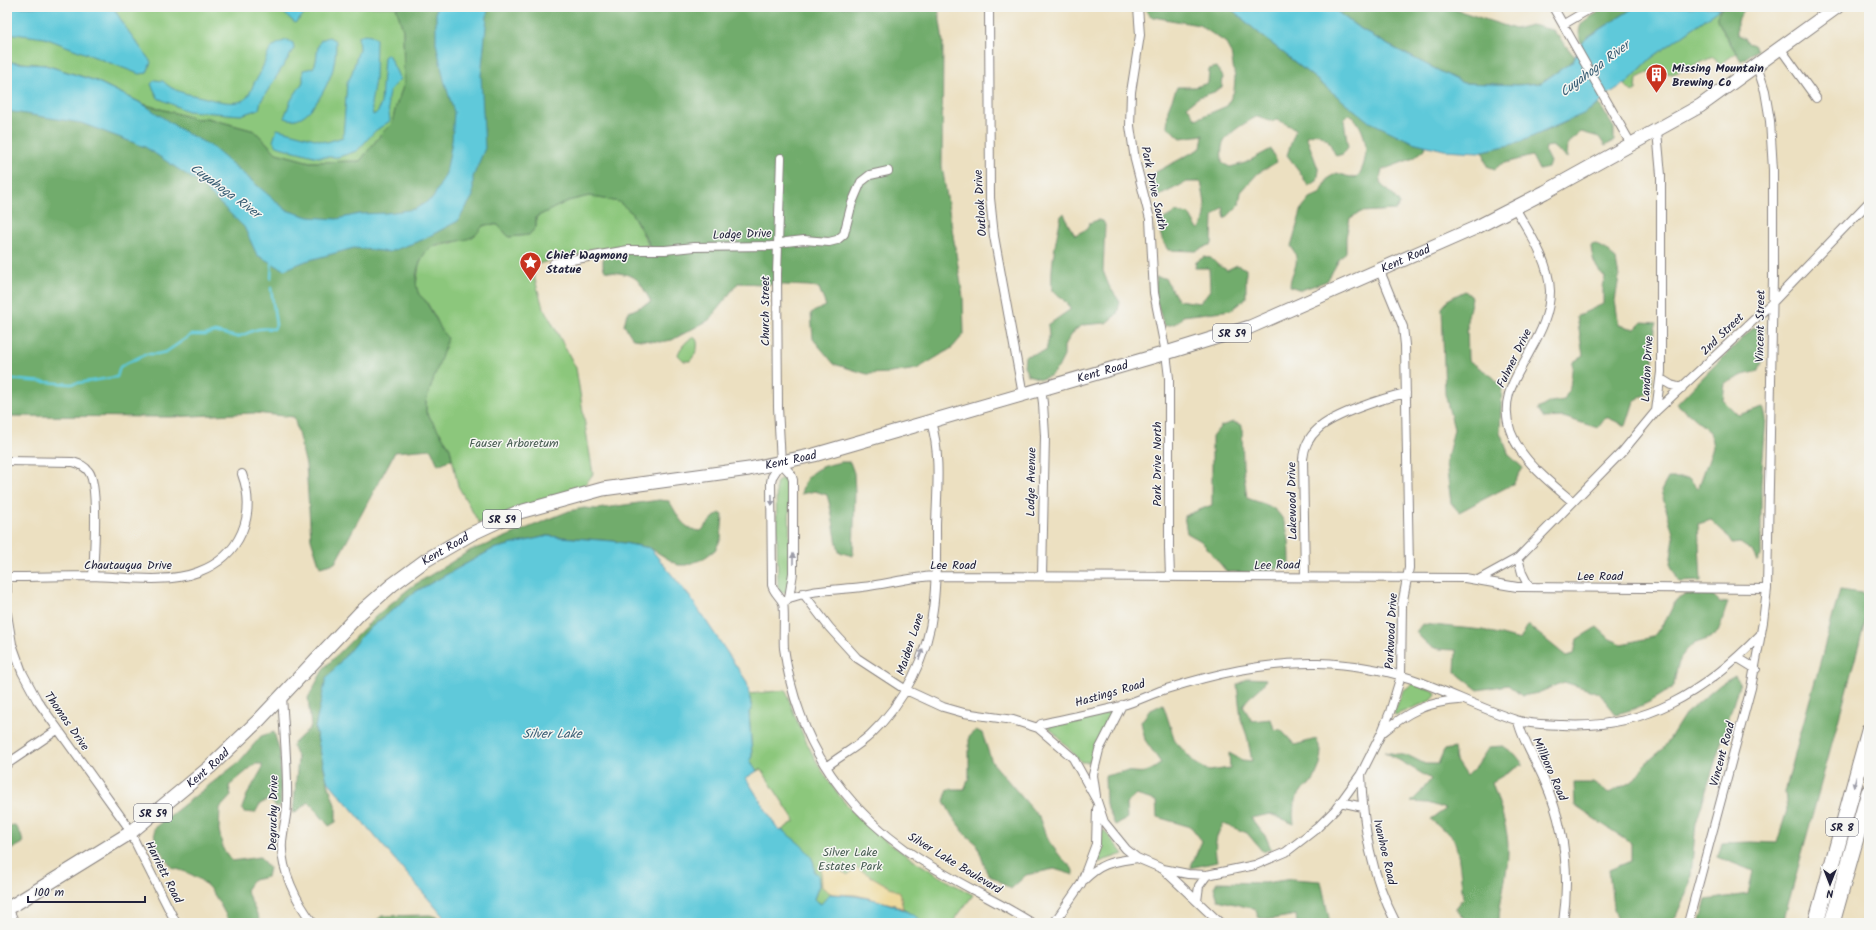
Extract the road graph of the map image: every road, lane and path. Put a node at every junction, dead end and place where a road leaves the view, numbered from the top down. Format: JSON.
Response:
{"nodes":[{"id":1,"x":988,"y":7,"type":"edge"},
{"id":2,"x":1138,"y":7,"type":"edge"},
{"id":3,"x":1553,"y":7,"type":"edge"},
{"id":4,"x":1593,"y":7,"type":"edge"},
{"id":5,"x":1837,"y":7,"type":"edge"},
{"id":6,"x":1564,"y":24,"type":"junction"},
{"id":7,"x":1780,"y":48,"type":"junction"},
{"id":8,"x":1757,"y":66,"type":"junction"},
{"id":9,"x":1816,"y":98,"type":"dead end"},
{"id":10,"x":1657,"y":131,"type":"junction"},
{"id":11,"x":1631,"y":144,"type":"junction"},
{"id":12,"x":781,"y":158,"type":"dead end"},
{"id":13,"x":888,"y":171,"type":"dead end"},
{"id":14,"x":1869,"y":202,"type":"edge"},
{"id":15,"x":1516,"y":208,"type":"junction"},
{"id":16,"x":779,"y":244,"type":"junction"},
{"id":17,"x":554,"y":263,"type":"dead end"},
{"id":18,"x":1380,"y":270,"type":"junction"},
{"id":19,"x":1773,"y":302,"type":"junction"},
{"id":20,"x":1166,"y":353,"type":"junction"},
{"id":21,"x":1661,"y":379,"type":"junction"},
{"id":22,"x":1682,"y":388,"type":"junction"},
{"id":23,"x":1041,"y":389,"type":"junction"},
{"id":24,"x":1406,"y":392,"type":"junction"},
{"id":25,"x":1023,"y":395,"type":"junction"},
{"id":26,"x":1656,"y":411,"type":"junction"},
{"id":27,"x":931,"y":422,"type":"junction"},
{"id":28,"x":7,"y":461,"type":"edge"},
{"id":29,"x":781,"y":463,"type":"junction"},
{"id":30,"x":242,"y":474,"type":"dead end"},
{"id":31,"x":1573,"y":502,"type":"junction"},
{"id":32,"x":1518,"y":558,"type":"junction"},
{"id":33,"x":93,"y":576,"type":"junction"},
{"id":34,"x":936,"y":576,"type":"junction"},
{"id":35,"x":1042,"y":576,"type":"junction"},
{"id":36,"x":1170,"y":576,"type":"junction"},
{"id":37,"x":7,"y":577,"type":"edge"},
{"id":38,"x":1304,"y":577,"type":"junction"},
{"id":39,"x":1407,"y":578,"type":"junction"},
{"id":40,"x":1480,"y":579,"type":"junction"},
{"id":41,"x":1529,"y":587,"type":"junction"},
{"id":42,"x":1767,"y":589,"type":"junction"},
{"id":43,"x":7,"y":592,"type":"edge"},
{"id":44,"x":803,"y":593,"type":"junction"},
{"id":45,"x":786,"y":601,"type":"junction"},
{"id":46,"x":7,"y":614,"type":"edge"},
{"id":47,"x":1761,"y":634,"type":"junction"},
{"id":48,"x":1738,"y":658,"type":"junction"},
{"id":49,"x":1756,"y":669,"type":"junction"},
{"id":50,"x":1401,"y":676,"type":"junction"},
{"id":51,"x":906,"y":690,"type":"junction"},
{"id":52,"x":282,"y":696,"type":"junction"},
{"id":53,"x":1464,"y":699,"type":"junction"},
{"id":54,"x":1122,"y":705,"type":"junction"},
{"id":55,"x":1518,"y":721,"type":"junction"},
{"id":56,"x":1038,"y":728,"type":"junction"},
{"id":57,"x":57,"y":730,"type":"junction"},
{"id":58,"x":1869,"y":731,"type":"edge"},
{"id":59,"x":1382,"y":732,"type":"junction"},
{"id":60,"x":7,"y":764,"type":"edge"},
{"id":61,"x":826,"y":767,"type":"junction"},
{"id":62,"x":1361,"y":774,"type":"junction"},
{"id":63,"x":1869,"y":792,"type":"edge"},
{"id":64,"x":1097,"y":801,"type":"junction"},
{"id":65,"x":1340,"y":802,"type":"junction"},
{"id":66,"x":1363,"y":807,"type":"junction"},
{"id":67,"x":130,"y":833,"type":"junction"},
{"id":68,"x":1137,"y":858,"type":"junction"},
{"id":69,"x":1163,"y":869,"type":"junction"},
{"id":70,"x":1207,"y":875,"type":"junction"},
{"id":71,"x":1081,"y":884,"type":"junction"},
{"id":72,"x":1197,"y":901,"type":"junction"},
{"id":73,"x":8,"y":909,"type":"edge"},
{"id":74,"x":15,"y":923,"type":"edge"},
{"id":75,"x":176,"y":923,"type":"edge"},
{"id":76,"x":314,"y":923,"type":"edge"},
{"id":77,"x":1032,"y":923,"type":"edge"},
{"id":78,"x":1054,"y":923,"type":"edge"},
{"id":79,"x":1220,"y":923,"type":"edge"},
{"id":80,"x":1396,"y":923,"type":"edge"},
{"id":81,"x":1563,"y":923,"type":"edge"},
{"id":82,"x":1688,"y":923,"type":"edge"},
{"id":83,"x":1816,"y":923,"type":"edge"},
{"id":84,"x":1832,"y":923,"type":"edge"}],
"edges":[{"from":1,"to":25,"type":"street","name":"Outlook Drive"},
{"from":2,"to":20,"type":"street","name":"Park Drive South"},
{"from":3,"to":6,"type":"street"},
{"from":4,"to":6,"type":"street"},
{"from":5,"to":7,"type":"main road","number":"SR 59"},
{"from":6,"to":11,"type":"street"},
{"from":7,"to":8,"type":"main road","number":"SR 59"},
{"from":7,"to":9,"type":"street"},
{"from":8,"to":10,"type":"main road","number":"SR 59"},
{"from":8,"to":19,"type":"street","name":"Vincent Street"},
{"from":10,"to":11,"type":"main road","name":"Kent Road","number":"SR 59"},
{"from":10,"to":21,"type":"street","name":"Landon Drive"},
{"from":11,"to":15,"type":"main road","name":"Kent Road","number":"SR 59"},
{"from":12,"to":16,"type":"street","name":"Church Street"},
{"from":13,"to":16,"type":"street","name":"Lodge Drive"},
{"from":14,"to":19,"type":"street","name":"2nd Street"},
{"from":15,"to":18,"type":"main road","name":"Kent Road","number":"SR 59"},
{"from":15,"to":31,"type":"street","name":"Fulmer Drive"},
{"from":16,"to":17,"type":"street","name":"Lodge Drive"},
{"from":16,"to":29,"type":"street","name":"Church Street"},
{"from":18,"to":20,"type":"main road","name":"Kent Road","number":"SR 59"},
{"from":18,"to":24,"type":"street","name":"Parkwood Drive"},
{"from":19,"to":22,"type":"street","name":"2nd Street"},
{"from":19,"to":42,"type":"street","name":"Vincent Street"},
{"from":20,"to":23,"type":"main road","name":"Kent Road","number":"SR 59"},
{"from":20,"to":36,"type":"street","name":"Park Drive North"},
{"from":21,"to":22,"type":"street"},
{"from":21,"to":26,"type":"street","name":"Landon Drive"},
{"from":22,"to":26,"type":"street","name":"2nd Street"},
{"from":23,"to":25,"type":"main road","name":"Kent Road","number":"SR 59"},
{"from":23,"to":35,"type":"street","name":"Lodge Avenue"},
{"from":24,"to":38,"type":"street","name":"Lakewood Drive"},
{"from":24,"to":39,"type":"street","name":"Parkwood Drive"},
{"from":25,"to":27,"type":"main road","name":"Kent Road","number":"SR 59"},
{"from":26,"to":31,"type":"street","name":"Landon Drive"},
{"from":27,"to":29,"type":"main road","name":"Kent Road","number":"SR 59"},
{"from":27,"to":34,"type":"street","name":"Maiden Lane"},
{"from":28,"to":33,"type":"street"},
{"from":45,"to":29,"type":"street","name":"Silver Lake Boulevard","one_way":true},
{"from":29,"to":45,"type":"street","one_way":true},
{"from":29,"to":52,"type":"main road","name":"Kent Road","number":"SR 59"},
{"from":30,"to":33,"type":"street","name":"Chautauqua Drive"},
{"from":31,"to":32,"type":"street","name":"Landon Drive"},
{"from":32,"to":40,"type":"street","name":"Landon Drive"},
{"from":32,"to":41,"type":"street"},
{"from":33,"to":37,"type":"street","name":"Chautauqua Drive"},
{"from":34,"to":35,"type":"street","name":"Lee Road"},
{"from":34,"to":44,"type":"street","name":"Lee Road"},
{"from":51,"to":34,"type":"street","name":"Maiden Lane","one_way":true},
{"from":35,"to":36,"type":"street","name":"Lee Road"},
{"from":36,"to":38,"type":"street","name":"Lee Road"},
{"from":37,"to":43,"type":"street"},
{"from":38,"to":39,"type":"street","name":"Lee Road"},
{"from":39,"to":40,"type":"street","name":"Lee Road"},
{"from":39,"to":50,"type":"street","name":"Parkwood Drive"},
{"from":40,"to":41,"type":"street","name":"Lee Road"},
{"from":41,"to":42,"type":"street","name":"Lee Road"},
{"from":42,"to":47,"type":"street","name":"Vincent Road"},
{"from":44,"to":45,"type":"street","name":"Lee Road"},
{"from":44,"to":51,"type":"street"},
{"from":45,"to":61,"type":"street","name":"Silver Lake Boulevard"},
{"from":46,"to":57,"type":"street","name":"Thomas Drive"},
{"from":47,"to":48,"type":"street","name":"Hastings Road"},
{"from":47,"to":49,"type":"street","name":"Vincent Road"},
{"from":48,"to":49,"type":"street"},
{"from":48,"to":55,"type":"street","name":"Hastings Road"},
{"from":49,"to":82,"type":"street","name":"Vincent Road"},
{"from":50,"to":53,"type":"street","name":"Hastings Road"},
{"from":50,"to":54,"type":"street","name":"Hastings Road"},
{"from":50,"to":59,"type":"street","name":"Parkwood Drive"},
{"from":51,"to":56,"type":"street"},
{"from":51,"to":61,"type":"street","name":"Maiden Lane"},
{"from":52,"to":67,"type":"main road","name":"Kent Road","number":"SR 59"},
{"from":52,"to":76,"type":"street","name":"Degruchy Drive"},
{"from":53,"to":55,"type":"street","name":"Hastings Road"},
{"from":53,"to":59,"type":"street","name":"Hastings Road"},
{"from":54,"to":56,"type":"street","name":"Hastings Road"},
{"from":54,"to":64,"type":"street"},
{"from":55,"to":81,"type":"street","name":"Millboro Road"},
{"from":56,"to":64,"type":"street"},
{"from":57,"to":60,"type":"street"},
{"from":57,"to":67,"type":"street","name":"Thomas Drive"},
{"from":58,"to":83,"type":"highway","number":"SR 8","one_way":true},
{"from":59,"to":62,"type":"street","name":"Parkwood Drive"},
{"from":61,"to":77,"type":"street","name":"Silver Lake Boulevard"},
{"from":62,"to":65,"type":"street","name":"Parkwood Drive"},
{"from":62,"to":66,"type":"street","name":"Ivanhoe Road"},
{"from":63,"to":84,"type":"highway","number":"SR 8"},
{"from":64,"to":68,"type":"street"},
{"from":64,"to":71,"type":"street"},
{"from":65,"to":66,"type":"street","name":"Ivanhoe Road"},
{"from":65,"to":70,"type":"street","name":"Parkwood Drive"},
{"from":66,"to":80,"type":"street","name":"Ivanhoe Road"},
{"from":67,"to":73,"type":"main road","name":"Kent Road","number":"SR 59"},
{"from":67,"to":75,"type":"street","name":"Harriett Road"},
{"from":68,"to":69,"type":"street"},
{"from":68,"to":71,"type":"street"},
{"from":69,"to":70,"type":"street","name":"Parkwood Drive"},
{"from":69,"to":72,"type":"street"},
{"from":70,"to":72,"type":"street"},
{"from":71,"to":78,"type":"street"},
{"from":72,"to":79,"type":"street"},
{"from":73,"to":74,"type":"street"}]}
